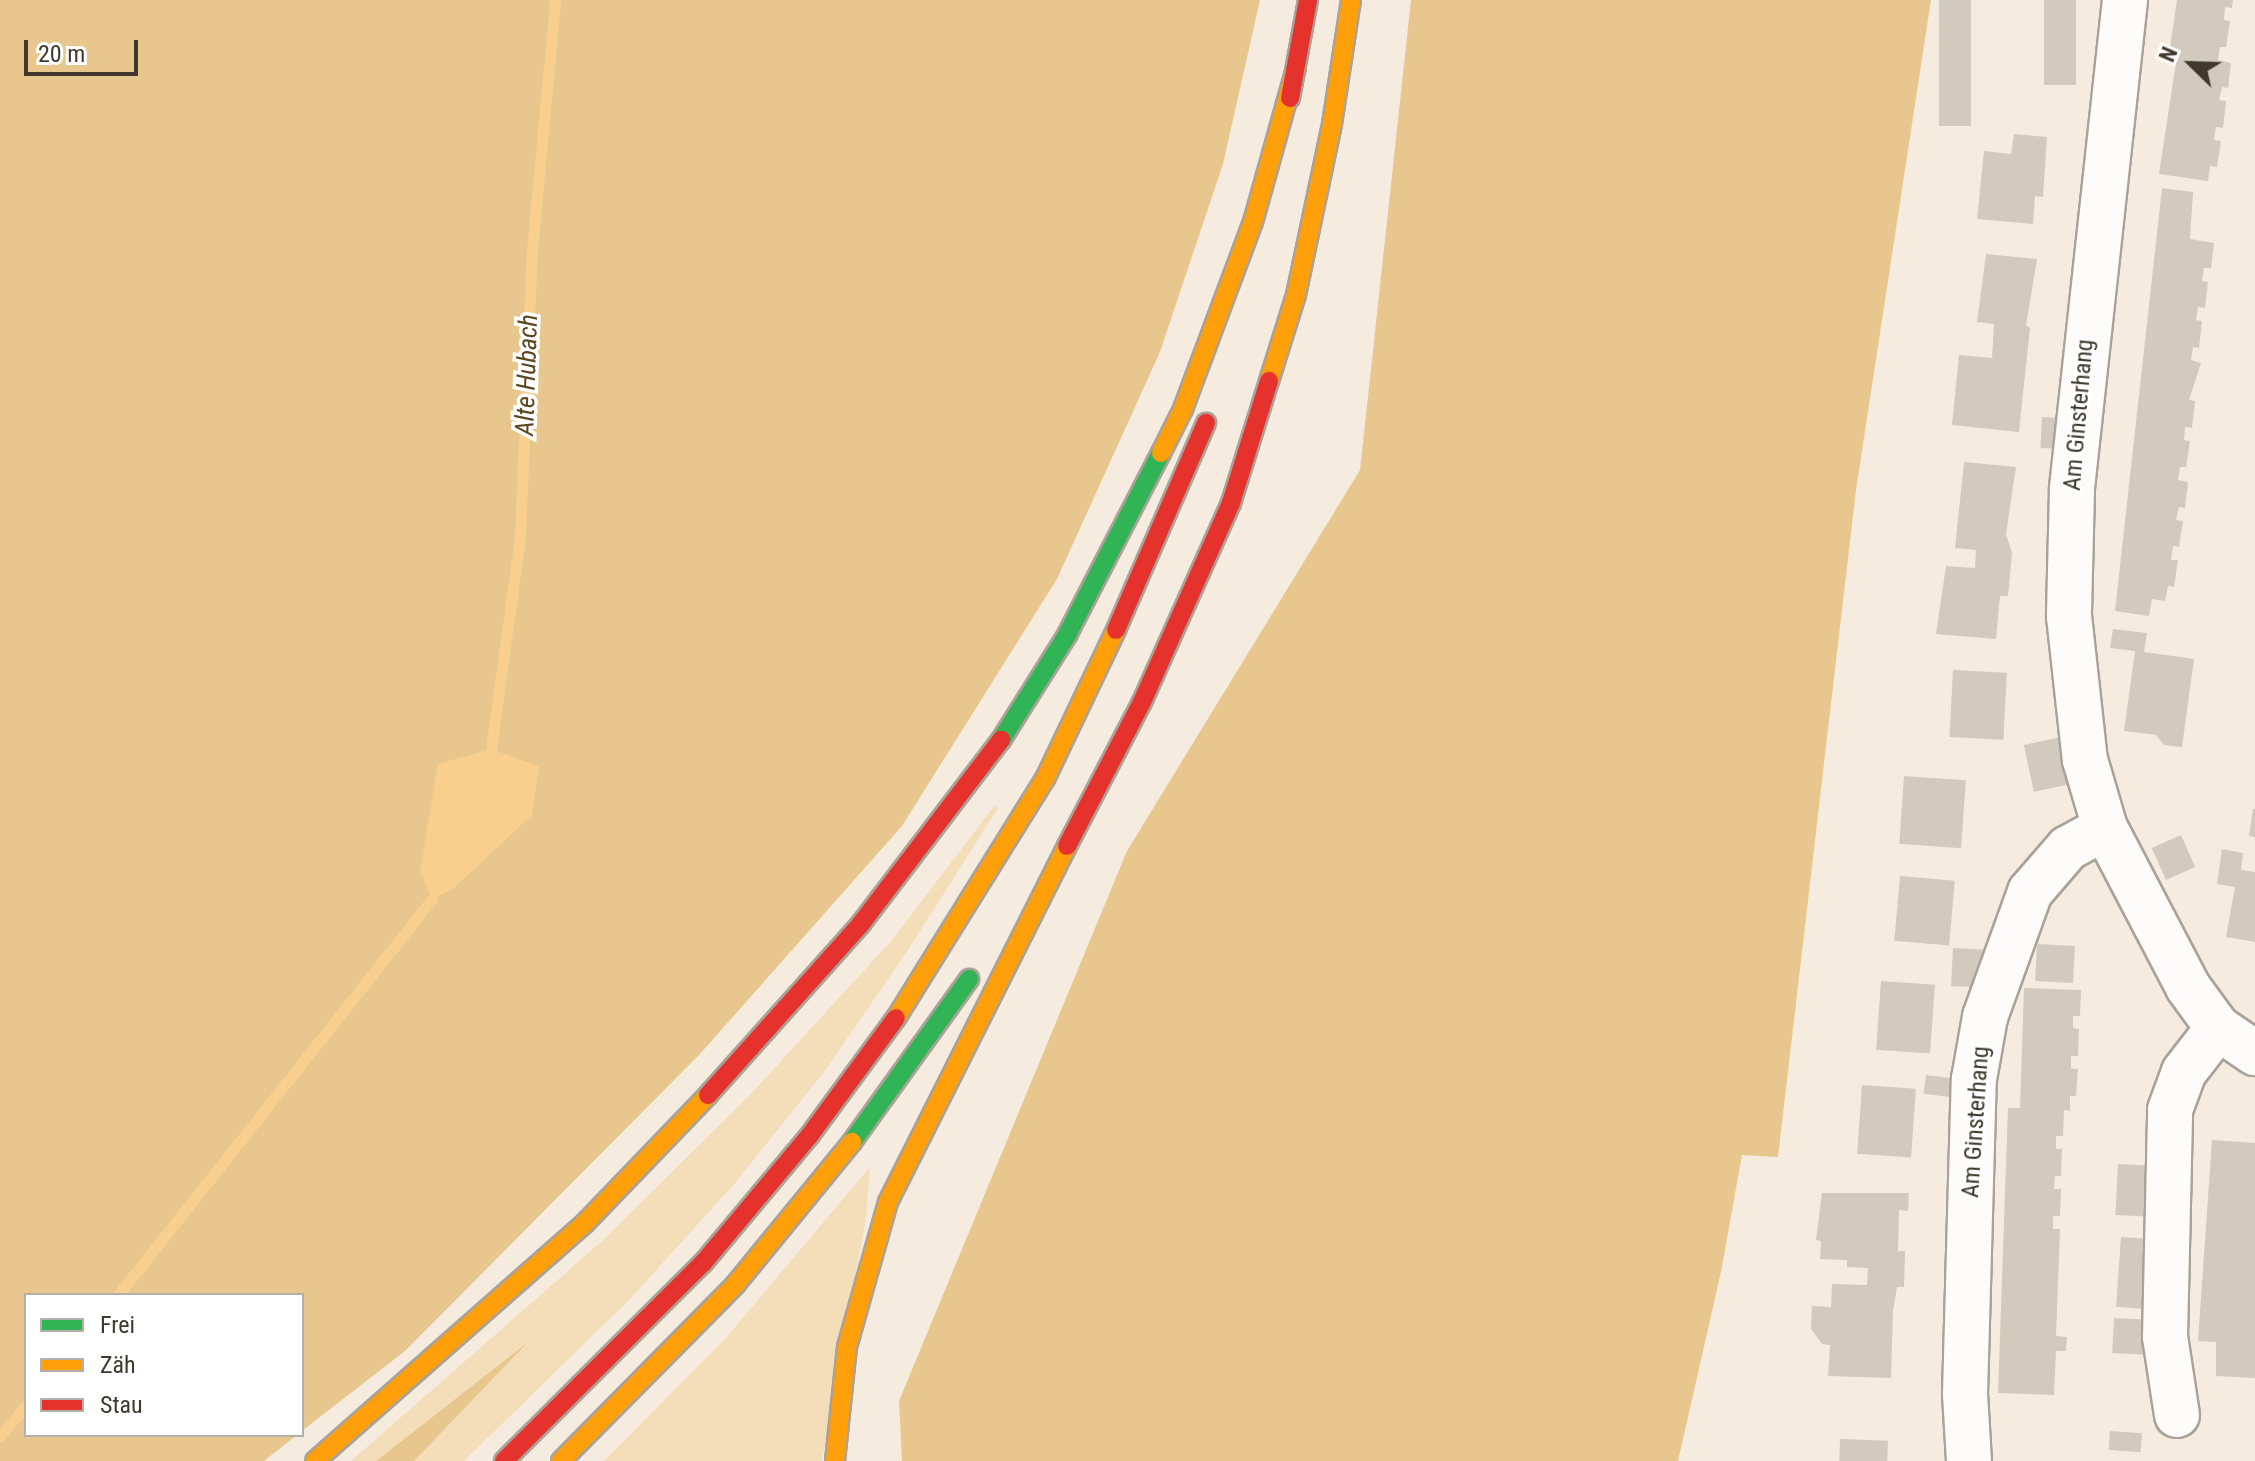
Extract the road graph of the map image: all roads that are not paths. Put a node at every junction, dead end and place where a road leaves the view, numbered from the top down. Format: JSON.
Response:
{"nodes":[{"id":1,"x":1308,"y":0,"type":"edge"},
{"id":2,"x":1351,"y":0,"type":"edge"},
{"id":3,"x":2125,"y":0,"type":"edge"},
{"id":4,"x":1296,"y":68,"type":"junction"},
{"id":5,"x":1258,"y":266,"type":"dead end"},
{"id":6,"x":1211,"y":411,"type":"dead end"},
{"id":7,"x":1090,"y":797,"type":"junction"},
{"id":8,"x":2105,"y":828,"type":"junction"},
{"id":9,"x":1004,"y":926,"type":"dead end"},
{"id":10,"x":979,"y":965,"type":"dead end"},
{"id":11,"x":2218,"y":1028,"type":"junction"},
{"id":12,"x":2255,"y":1053,"type":"edge"},
{"id":13,"x":2177,"y":1415,"type":"dead end"},
{"id":14,"x":315,"y":1461,"type":"edge"},
{"id":15,"x":504,"y":1461,"type":"edge"},
{"id":16,"x":561,"y":1461,"type":"edge"},
{"id":17,"x":835,"y":1461,"type":"edge"},
{"id":18,"x":1969,"y":1461,"type":"edge"}],
"edges":[{"from":1,"to":4,"type":"highway"},
{"from":2,"to":7,"type":"highway"},
{"from":3,"to":8,"type":"street","name":"Am Ginsterhang"},
{"from":4,"to":5,"type":"highway"},
{"from":4,"to":14,"type":"highway"},
{"from":6,"to":15,"type":"highway"},
{"from":7,"to":9,"type":"highway"},
{"from":7,"to":17,"type":"highway"},
{"from":8,"to":11,"type":"street","name":"Am Ginsterhang"},
{"from":8,"to":18,"type":"street","name":"Am Ginsterhang"},
{"from":10,"to":16,"type":"highway"},
{"from":11,"to":12,"type":"street","name":"Am Ginsterhang"},
{"from":11,"to":13,"type":"street"}]}
